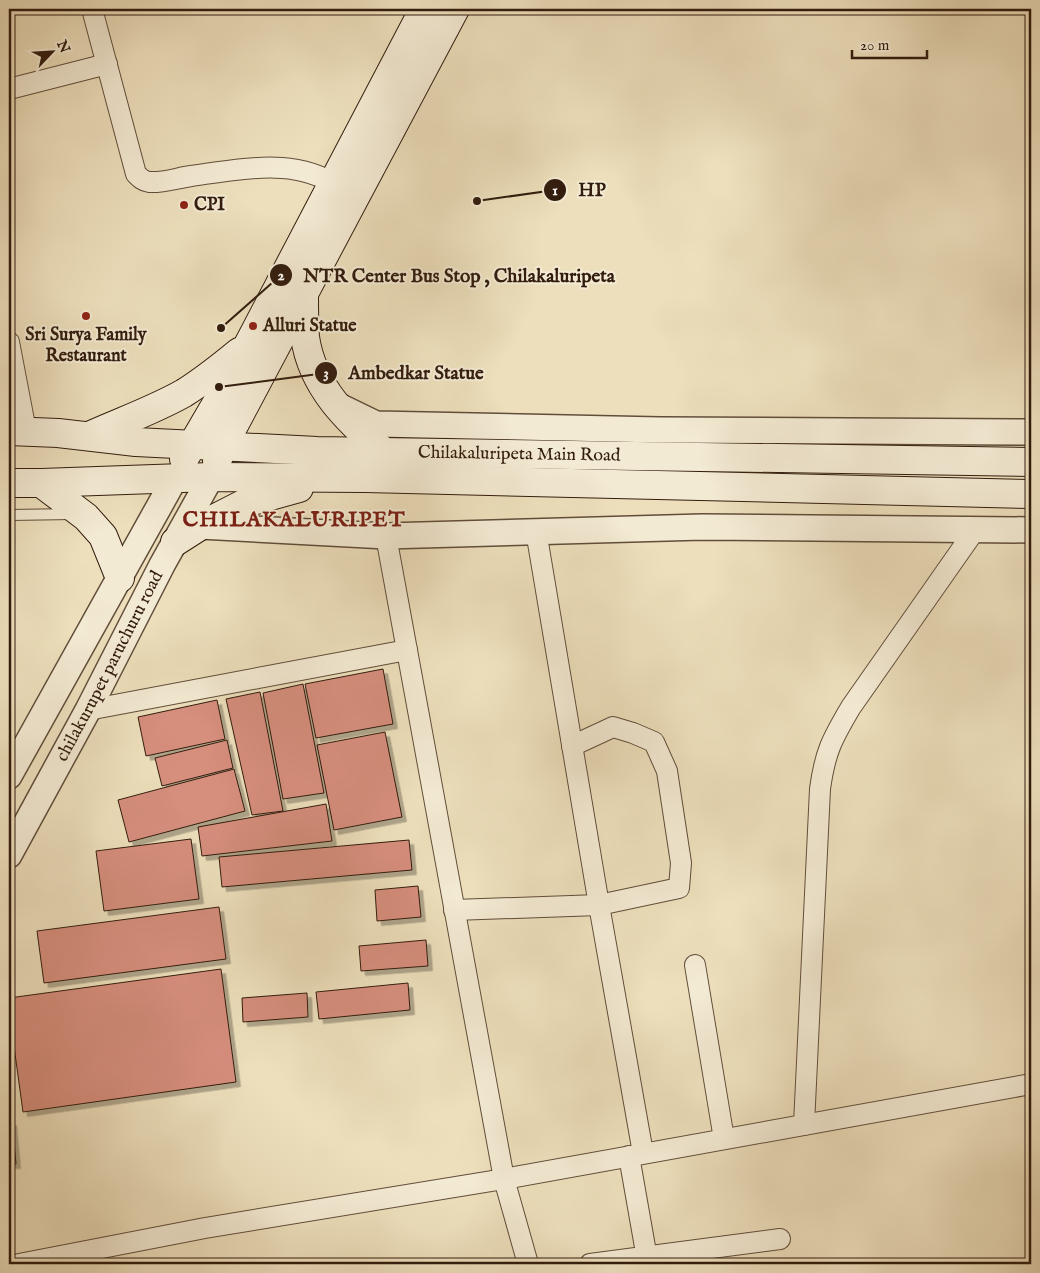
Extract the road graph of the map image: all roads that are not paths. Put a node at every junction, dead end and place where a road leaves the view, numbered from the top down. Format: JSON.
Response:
{"nodes":[{"id":1,"x":92,"y":9,"type":"edge"},
{"id":2,"x":424,"y":9,"type":"edge"},
{"id":3,"x":455,"y":9,"type":"edge"},
{"id":4,"x":107,"y":64,"type":"junction"},
{"id":5,"x":9,"y":89,"type":"edge"},
{"id":6,"x":344,"y":189,"type":"junction"},
{"id":7,"x":304,"y":293,"type":"junction"},
{"id":8,"x":9,"y":342,"type":"edge"},
{"id":9,"x":248,"y":344,"type":"junction"},
{"id":10,"x":334,"y":404,"type":"junction"},
{"id":11,"x":20,"y":429,"type":"edge"},
{"id":12,"x":1031,"y":432,"type":"edge"},
{"id":13,"x":89,"y":436,"type":"junction"},
{"id":14,"x":192,"y":446,"type":"junction"},
{"id":15,"x":223,"y":446,"type":"junction"},
{"id":16,"x":384,"y":452,"type":"junction"},
{"id":17,"x":1026,"y":456,"type":"edge"},
{"id":18,"x":211,"y":477,"type":"junction"},
{"id":19,"x":174,"y":478,"type":"junction"},
{"id":20,"x":332,"y":478,"type":"junction"},
{"id":21,"x":9,"y":483,"type":"edge"},
{"id":22,"x":41,"y":483,"type":"junction"},
{"id":23,"x":1031,"y":494,"type":"edge"},
{"id":24,"x":82,"y":514,"type":"junction"},
{"id":25,"x":9,"y":515,"type":"edge"},
{"id":26,"x":200,"y":526,"type":"junction"},
{"id":27,"x":975,"y":530,"type":"junction"},
{"id":28,"x":1031,"y":530,"type":"edge"},
{"id":29,"x":536,"y":531,"type":"junction"},
{"id":30,"x":386,"y":536,"type":"junction"},
{"id":31,"x":175,"y":542,"type":"junction"},
{"id":32,"x":120,"y":578,"type":"junction"},
{"id":33,"x":407,"y":650,"type":"junction"},
{"id":34,"x":88,"y":710,"type":"junction"},
{"id":35,"x":572,"y":746,"type":"junction"},
{"id":36,"x":9,"y":776,"type":"edge"},
{"id":37,"x":9,"y":855,"type":"edge"},
{"id":38,"x":599,"y":905,"type":"junction"},
{"id":39,"x":454,"y":910,"type":"junction"},
{"id":40,"x":695,"y":965,"type":"dead end"},
{"id":41,"x":1031,"y":1084,"type":"edge"},
{"id":42,"x":804,"y":1125,"type":"junction"},
{"id":43,"x":724,"y":1139,"type":"junction"},
{"id":44,"x":636,"y":1155,"type":"junction"},
{"id":45,"x":504,"y":1179,"type":"junction"},
{"id":46,"x":780,"y":1239,"type":"dead end"},
{"id":47,"x":647,"y":1261,"type":"edge"},
{"id":48,"x":18,"y":1264,"type":"edge"},
{"id":49,"x":528,"y":1264,"type":"edge"},
{"id":50,"x":590,"y":1264,"type":"edge"}],
"edges":[{"from":1,"to":4,"type":"street"},
{"from":2,"to":6,"type":"main road"},
{"from":3,"to":6,"type":"main road"},
{"from":4,"to":5,"type":"street"},
{"from":4,"to":6,"type":"street"},
{"from":6,"to":7,"type":"main road"},
{"from":6,"to":9,"type":"main road"},
{"from":7,"to":10,"type":"main road"},
{"from":7,"to":15,"type":"main road"},
{"from":8,"to":11,"type":"street"},
{"from":9,"to":13,"type":"main road"},
{"from":9,"to":14,"type":"main road"},
{"from":10,"to":12,"type":"street"},
{"from":10,"to":16,"type":"main road"},
{"from":11,"to":13,"type":"main road","name":"Chilakaluripeta Main Road"},
{"from":13,"to":14,"type":"main road","name":"Chilakaluripeta Main Road"},
{"from":14,"to":15,"type":"main road","name":"Chilakaluripeta Main Road"},
{"from":14,"to":19,"type":"main road"},
{"from":15,"to":16,"type":"main road","name":"Chilakaluripeta Main Road"},
{"from":15,"to":18,"type":"main road"},
{"from":16,"to":17,"type":"main road","name":"Chilakaluripeta Main Road"},
{"from":18,"to":19,"type":"main road","name":"Chilakaluripeta Main Road"},
{"from":18,"to":20,"type":"main road","name":"Chilakaluripeta Main Road"},
{"from":18,"to":31,"type":"street","name":"chilakurupet paruchuru road"},
{"from":19,"to":22,"type":"main road","name":"Chilakaluripeta Main Road"},
{"from":19,"to":32,"type":"street","name":"chilakurupet paruchuru road"},
{"from":20,"to":23,"type":"main road","name":"Chilakaluripeta Main Road"},
{"from":20,"to":26,"type":"main road"},
{"from":21,"to":22,"type":"main road","name":"Chilakaluripeta Main Road"},
{"from":22,"to":24,"type":"main road"},
{"from":24,"to":25,"type":"lane"},
{"from":24,"to":32,"type":"main road"},
{"from":26,"to":30,"type":"street"},
{"from":26,"to":31,"type":"main road"},
{"from":27,"to":28,"type":"street"},
{"from":27,"to":29,"type":"street"},
{"from":27,"to":42,"type":"street"},
{"from":29,"to":30,"type":"street"},
{"from":29,"to":35,"type":"street"},
{"from":30,"to":33,"type":"street"},
{"from":31,"to":34,"type":"street","name":"chilakurupet paruchuru road"},
{"from":32,"to":36,"type":"street","name":"chilakurupet paruchuru road"},
{"from":33,"to":34,"type":"street"},
{"from":33,"to":39,"type":"street"},
{"from":34,"to":37,"type":"street","name":"chilakurupet paruchuru road"},
{"from":35,"to":38,"type":"street"},
{"from":35,"to":38,"type":"street"},
{"from":38,"to":39,"type":"street"},
{"from":38,"to":44,"type":"street"},
{"from":39,"to":45,"type":"street"},
{"from":40,"to":43,"type":"street"},
{"from":41,"to":42,"type":"street"},
{"from":42,"to":43,"type":"street"},
{"from":43,"to":44,"type":"street"},
{"from":44,"to":45,"type":"street"},
{"from":44,"to":47,"type":"street"},
{"from":45,"to":48,"type":"street"},
{"from":45,"to":49,"type":"street"},
{"from":46,"to":47,"type":"street"},
{"from":47,"to":50,"type":"street"}]}
